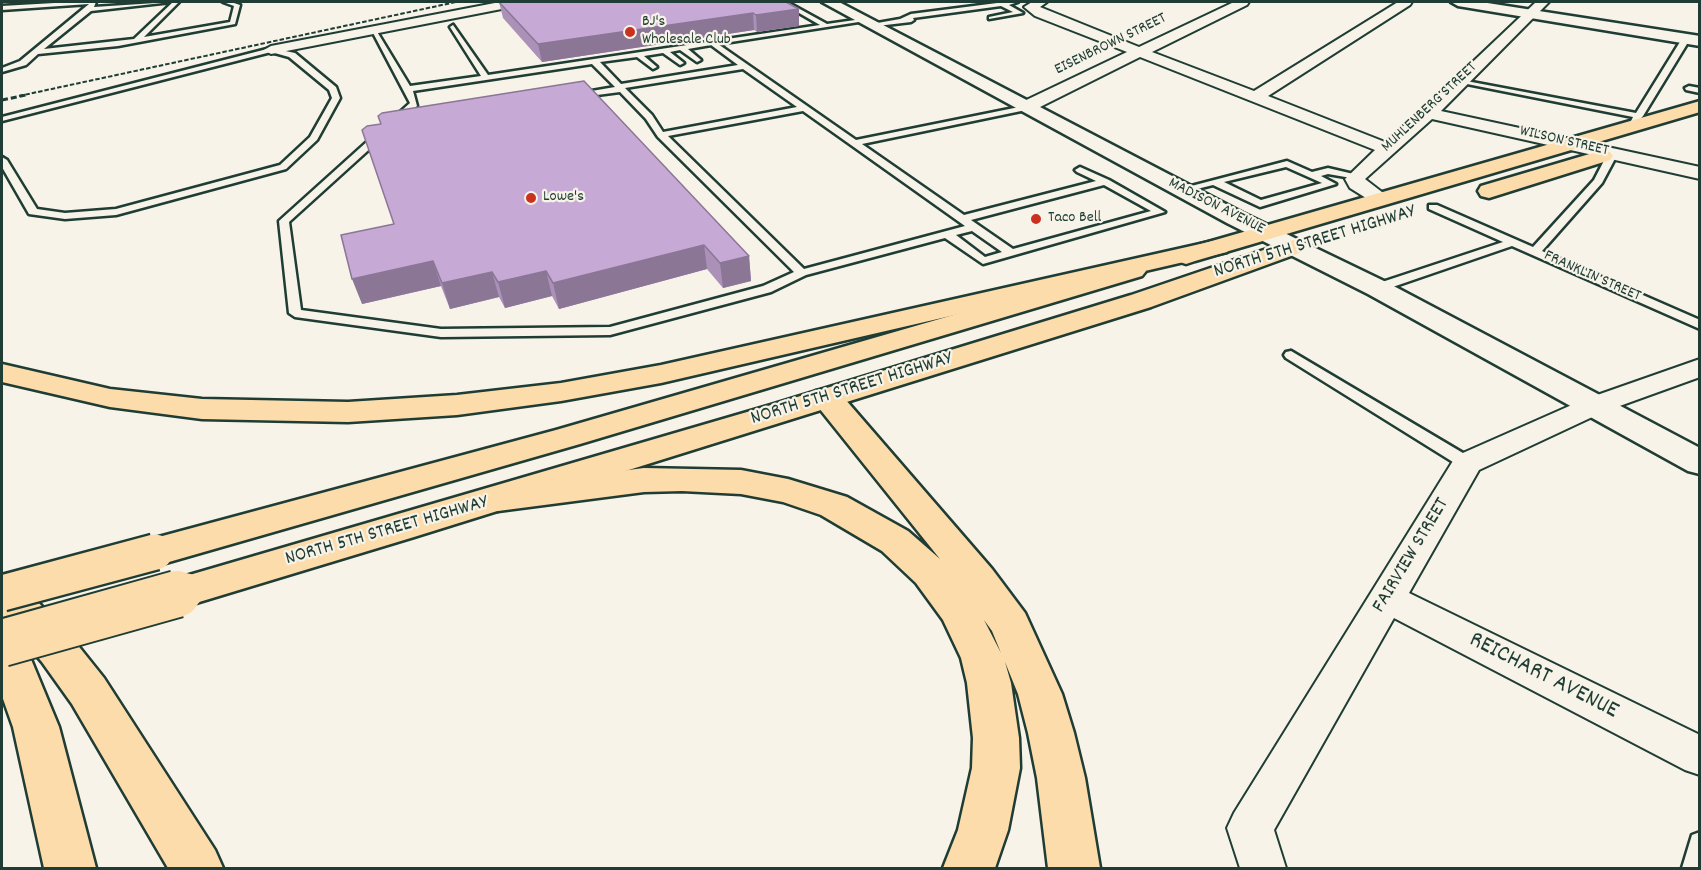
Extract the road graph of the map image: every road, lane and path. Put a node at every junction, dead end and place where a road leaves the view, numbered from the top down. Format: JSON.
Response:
{"nodes":[{"id":1,"x":7,"y":2,"type":"edge"},
{"id":2,"x":168,"y":2,"type":"edge"},
{"id":3,"x":176,"y":2,"type":"edge"},
{"id":4,"x":226,"y":2,"type":"edge"},
{"id":5,"x":517,"y":2,"type":"edge"},
{"id":6,"x":783,"y":2,"type":"edge"},
{"id":7,"x":829,"y":2,"type":"edge"},
{"id":8,"x":1015,"y":2,"type":"edge"},
{"id":9,"x":1041,"y":2,"type":"edge"},
{"id":10,"x":1243,"y":2,"type":"edge"},
{"id":11,"x":1406,"y":2,"type":"edge"},
{"id":12,"x":1458,"y":2,"type":"edge"},
{"id":13,"x":1543,"y":2,"type":"edge"},
{"id":14,"x":91,"y":4,"type":"edge"},
{"id":15,"x":1002,"y":4,"type":"junction"},
{"id":16,"x":2,"y":7,"type":"edge"},
{"id":17,"x":952,"y":12,"type":"junction"},
{"id":18,"x":1530,"y":13,"type":"junction"},
{"id":19,"x":936,"y":17,"type":"dead end"},
{"id":20,"x":991,"y":18,"type":"dead end"},
{"id":21,"x":903,"y":20,"type":"junction"},
{"id":22,"x":918,"y":20,"type":"dead end"},
{"id":23,"x":866,"y":23,"type":"junction"},
{"id":24,"x":826,"y":26,"type":"junction"},
{"id":25,"x":453,"y":27,"type":"dead end"},
{"id":26,"x":373,"y":30,"type":"junction"},
{"id":27,"x":1693,"y":40,"type":"edge"},
{"id":28,"x":136,"y":41,"type":"junction"},
{"id":29,"x":706,"y":46,"type":"junction"},
{"id":30,"x":681,"y":47,"type":"junction"},
{"id":31,"x":271,"y":50,"type":"junction"},
{"id":32,"x":1139,"y":51,"type":"junction"},
{"id":33,"x":37,"y":52,"type":"junction"},
{"id":34,"x":658,"y":53,"type":"junction"},
{"id":35,"x":632,"y":57,"type":"junction"},
{"id":36,"x":594,"y":61,"type":"junction"},
{"id":37,"x":724,"y":64,"type":"dead end"},
{"id":38,"x":702,"y":66,"type":"junction"},
{"id":39,"x":745,"y":66,"type":"junction"},
{"id":40,"x":685,"y":67,"type":"junction"},
{"id":41,"x":2,"y":70,"type":"edge"},
{"id":42,"x":658,"y":71,"type":"junction"},
{"id":43,"x":646,"y":74,"type":"dead end"},
{"id":44,"x":486,"y":77,"type":"junction"},
{"id":45,"x":1464,"y":78,"type":"junction"},
{"id":46,"x":620,"y":88,"type":"junction"},
{"id":47,"x":1689,"y":88,"type":"dead end"},
{"id":48,"x":408,"y":89,"type":"junction"},
{"id":49,"x":1700,"y":91,"type":"edge"},
{"id":50,"x":1255,"y":97,"type":"junction"},
{"id":51,"x":563,"y":98,"type":"edge"},
{"id":52,"x":1026,"y":106,"type":"junction"},
{"id":53,"x":1700,"y":106,"type":"edge"},
{"id":54,"x":805,"y":108,"type":"junction"},
{"id":55,"x":1429,"y":112,"type":"junction"},
{"id":56,"x":1638,"y":117,"type":"junction"},
{"id":57,"x":2,"y":119,"type":"edge"},
{"id":58,"x":412,"y":123,"type":"edge"},
{"id":59,"x":388,"y":127,"type":"junction"},
{"id":60,"x":661,"y":135,"type":"junction"},
{"id":61,"x":854,"y":143,"type":"junction"},
{"id":62,"x":1570,"y":143,"type":"junction"},
{"id":63,"x":1645,"y":143,"type":"dead end"},
{"id":64,"x":1388,"y":149,"type":"junction"},
{"id":65,"x":1613,"y":153,"type":"junction"},
{"id":66,"x":2,"y":160,"type":"edge"},
{"id":67,"x":1080,"y":170,"type":"dead end"},
{"id":68,"x":1700,"y":173,"type":"edge"},
{"id":69,"x":1311,"y":175,"type":"junction"},
{"id":70,"x":1357,"y":176,"type":"junction"},
{"id":71,"x":1106,"y":182,"type":"junction"},
{"id":72,"x":1215,"y":182,"type":"junction"},
{"id":73,"x":1181,"y":190,"type":"junction"},
{"id":74,"x":1381,"y":200,"type":"junction"},
{"id":75,"x":1147,"y":205,"type":"junction"},
{"id":76,"x":1423,"y":210,"type":"joint"},
{"id":77,"x":978,"y":216,"type":"junction"},
{"id":78,"x":963,"y":219,"type":"junction"},
{"id":79,"x":974,"y":227,"type":"junction"},
{"id":80,"x":1265,"y":233,"type":"junction"},
{"id":81,"x":947,"y":234,"type":"junction"},
{"id":82,"x":1337,"y":235,"type":"dead end"},
{"id":83,"x":1513,"y":242,"type":"junction"},
{"id":84,"x":1218,"y":247,"type":"junction"},
{"id":85,"x":1294,"y":247,"type":"junction"},
{"id":86,"x":1535,"y":252,"type":"junction"},
{"id":87,"x":1012,"y":254,"type":"junction"},
{"id":88,"x":802,"y":273,"type":"junction"},
{"id":89,"x":1377,"y":288,"type":"junction"},
{"id":90,"x":1700,"y":325,"type":"edge"},
{"id":91,"x":1291,"y":355,"type":"dead end"},
{"id":92,"x":1700,"y":367,"type":"edge"},
{"id":93,"x":2,"y":373,"type":"edge"},
{"id":94,"x":781,"y":375,"type":"junction"},
{"id":95,"x":828,"y":398,"type":"junction"},
{"id":96,"x":1593,"y":406,"type":"junction"},
{"id":97,"x":1467,"y":463,"type":"junction"},
{"id":98,"x":1700,"y":463,"type":"edge"},
{"id":99,"x":498,"y":499,"type":"junction"},
{"id":100,"x":2,"y":592,"type":"edge"},
{"id":101,"x":1388,"y":598,"type":"junction"},
{"id":102,"x":2,"y":642,"type":"edge"},
{"id":103,"x":1700,"y":756,"type":"edge"},
{"id":104,"x":1700,"y":843,"type":"edge"},
{"id":105,"x":70,"y":868,"type":"edge"},
{"id":106,"x":197,"y":868,"type":"edge"},
{"id":107,"x":969,"y":868,"type":"edge"},
{"id":108,"x":1074,"y":868,"type":"edge"},
{"id":109,"x":1263,"y":868,"type":"edge"},
{"id":110,"x":1694,"y":868,"type":"edge"}],
"edges":[{"from":1,"to":16,"type":"lane"},
{"from":2,"to":14,"type":"lane"},
{"from":3,"to":28,"type":"lane"},
{"from":4,"to":28,"type":"lane"},
{"from":5,"to":26,"type":"street"},
{"from":6,"to":24,"type":"lane"},
{"from":7,"to":23,"type":"street","name":"MADISON AVENUE"},
{"from":8,"to":15,"type":"lane"},
{"from":9,"to":32,"type":"street"},
{"from":10,"to":32,"type":"street","name":"EISENBROWN STREET"},
{"from":11,"to":50,"type":"street"},
{"from":12,"to":18,"type":"street"},
{"from":13,"to":18,"type":"street","name":"MUHLENBERG STREET"},
{"from":14,"to":16,"type":"lane"},
{"from":14,"to":33,"type":"lane"},
{"from":15,"to":17,"type":"lane"},
{"from":15,"to":20,"type":"lane"},
{"from":17,"to":19,"type":"lane"},
{"from":17,"to":21,"type":"lane"},
{"from":18,"to":27,"type":"street"},
{"from":18,"to":45,"type":"street","name":"MUHLENBERG STREET"},
{"from":21,"to":22,"type":"lane"},
{"from":21,"to":23,"type":"lane"},
{"from":23,"to":24,"type":"lane"},
{"from":23,"to":52,"type":"street","name":"MADISON AVENUE"},
{"from":24,"to":29,"type":"lane"},
{"from":25,"to":44,"type":"lane"},
{"from":26,"to":31,"type":"street"},
{"from":26,"to":48,"type":"lane"},
{"from":27,"to":56,"type":"lane"},
{"from":28,"to":33,"type":"lane"},
{"from":29,"to":30,"type":"lane"},
{"from":29,"to":39,"type":"lane"},
{"from":30,"to":34,"type":"lane"},
{"from":30,"to":38,"type":"lane"},
{"from":31,"to":57,"type":"lane"},
{"from":31,"to":66,"type":"lane"},
{"from":32,"to":50,"type":"street"},
{"from":32,"to":52,"type":"street","name":"EISENBROWN STREET"},
{"from":33,"to":41,"type":"lane"},
{"from":34,"to":35,"type":"lane"},
{"from":34,"to":40,"type":"lane"},
{"from":35,"to":36,"type":"lane"},
{"from":35,"to":42,"type":"lane"},
{"from":36,"to":44,"type":"lane"},
{"from":36,"to":46,"type":"lane"},
{"from":37,"to":38,"type":"lane"},
{"from":38,"to":39,"type":"lane"},
{"from":38,"to":40,"type":"lane"},
{"from":38,"to":46,"type":"lane"},
{"from":39,"to":54,"type":"lane"},
{"from":40,"to":42,"type":"lane"},
{"from":42,"to":43,"type":"lane"},
{"from":44,"to":48,"type":"lane"},
{"from":45,"to":55,"type":"street","name":"MUHLENBERG STREET"},
{"from":45,"to":56,"type":"lane"},
{"from":46,"to":51,"type":"lane"},
{"from":46,"to":60,"type":"lane"},
{"from":47,"to":49,"type":"lane"},
{"from":48,"to":59,"type":"lane"},
{"from":50,"to":64,"type":"street"},
{"from":52,"to":61,"type":"lane"},
{"from":52,"to":73,"type":"street","name":"MADISON AVENUE"},
{"from":53,"to":56,"type":"main road","name":"NORTH 5TH STREET HIGHWAY"},
{"from":54,"to":60,"type":"lane"},
{"from":54,"to":61,"type":"lane"},
{"from":55,"to":62,"type":"street","name":"WILSON STREET"},
{"from":55,"to":64,"type":"street","name":"MUHLENBERG STREET"},
{"from":56,"to":62,"type":"main road","name":"NORTH 5TH STREET HIGHWAY"},
{"from":58,"to":59,"type":"lane"},
{"from":59,"to":88,"type":"lane"},
{"from":60,"to":88,"type":"lane"},
{"from":61,"to":78,"type":"lane"},
{"from":62,"to":65,"type":"street","name":"WILSON STREET"},
{"from":62,"to":74,"type":"main road","name":"NORTH 5TH STREET HIGHWAY"},
{"from":63,"to":65,"type":"main road","name":"NORTH 5TH STREET HIGHWAY"},
{"from":64,"to":70,"type":"street","name":"MUHLENBERG STREET"},
{"from":65,"to":68,"type":"street","name":"WILSON STREET"},
{"from":65,"to":76,"type":"main road","name":"NORTH 5TH STREET HIGHWAY"},
{"from":65,"to":86,"type":"lane","name":"FRANKLIN STREET"},
{"from":67,"to":71,"type":"lane"},
{"from":69,"to":70,"type":"lane"},
{"from":69,"to":72,"type":"lane"},
{"from":69,"to":72,"type":"lane"},
{"from":70,"to":74,"type":"street"},
{"from":71,"to":75,"type":"lane"},
{"from":71,"to":77,"type":"lane"},
{"from":72,"to":73,"type":"lane"},
{"from":73,"to":80,"type":"street","name":"MADISON AVENUE"},
{"from":74,"to":80,"type":"main road","name":"NORTH 5TH STREET HIGHWAY"},
{"from":75,"to":77,"type":"lane"},
{"from":75,"to":87,"type":"lane"},
{"from":76,"to":83,"type":"lane"},
{"from":77,"to":78,"type":"lane"},
{"from":78,"to":79,"type":"lane"},
{"from":79,"to":81,"type":"lane"},
{"from":79,"to":87,"type":"lane"},
{"from":80,"to":84,"type":"main road","name":"NORTH 5TH STREET HIGHWAY"},
{"from":80,"to":85,"type":"street","name":"MADISON AVENUE"},
{"from":81,"to":87,"type":"lane"},
{"from":81,"to":88,"type":"lane"},
{"from":82,"to":85,"type":"main road","name":"NORTH 5TH STREET HIGHWAY"},
{"from":83,"to":86,"type":"lane"},
{"from":83,"to":89,"type":"lane"},
{"from":84,"to":93,"type":"main road"},
{"from":84,"to":94,"type":"main road","name":"NORTH 5TH STREET HIGHWAY"},
{"from":85,"to":89,"type":"street","name":"MADISON AVENUE"},
{"from":85,"to":95,"type":"main road","name":"NORTH 5TH STREET HIGHWAY"},
{"from":86,"to":90,"type":"lane","name":"FRANKLIN STREET"},
{"from":89,"to":96,"type":"street","name":"MADISON AVENUE"},
{"from":91,"to":97,"type":"lane"},
{"from":92,"to":96,"type":"street"},
{"from":94,"to":95,"type":"main road"},
{"from":94,"to":100,"type":"main road","name":"NORTH 5TH STREET HIGHWAY","bridge":true},
{"from":95,"to":99,"type":"main road","name":"NORTH 5TH STREET HIGHWAY"},
{"from":95,"to":108,"type":"main road"},
{"from":96,"to":97,"type":"street"},
{"from":96,"to":98,"type":"street","name":"MADISON AVENUE"},
{"from":97,"to":101,"type":"street","name":"FAIRVIEW STREET"},
{"from":99,"to":102,"type":"main road","name":"NORTH 5TH STREET HIGHWAY","bridge":true},
{"from":99,"to":107,"type":"main road"},
{"from":100,"to":106,"type":"main road"},
{"from":101,"to":103,"type":"street","name":"REICHART AVENUE"},
{"from":101,"to":109,"type":"street","name":"FAIRVIEW STREET"},
{"from":102,"to":105,"type":"main road"},
{"from":104,"to":110,"type":"lane"}]}
